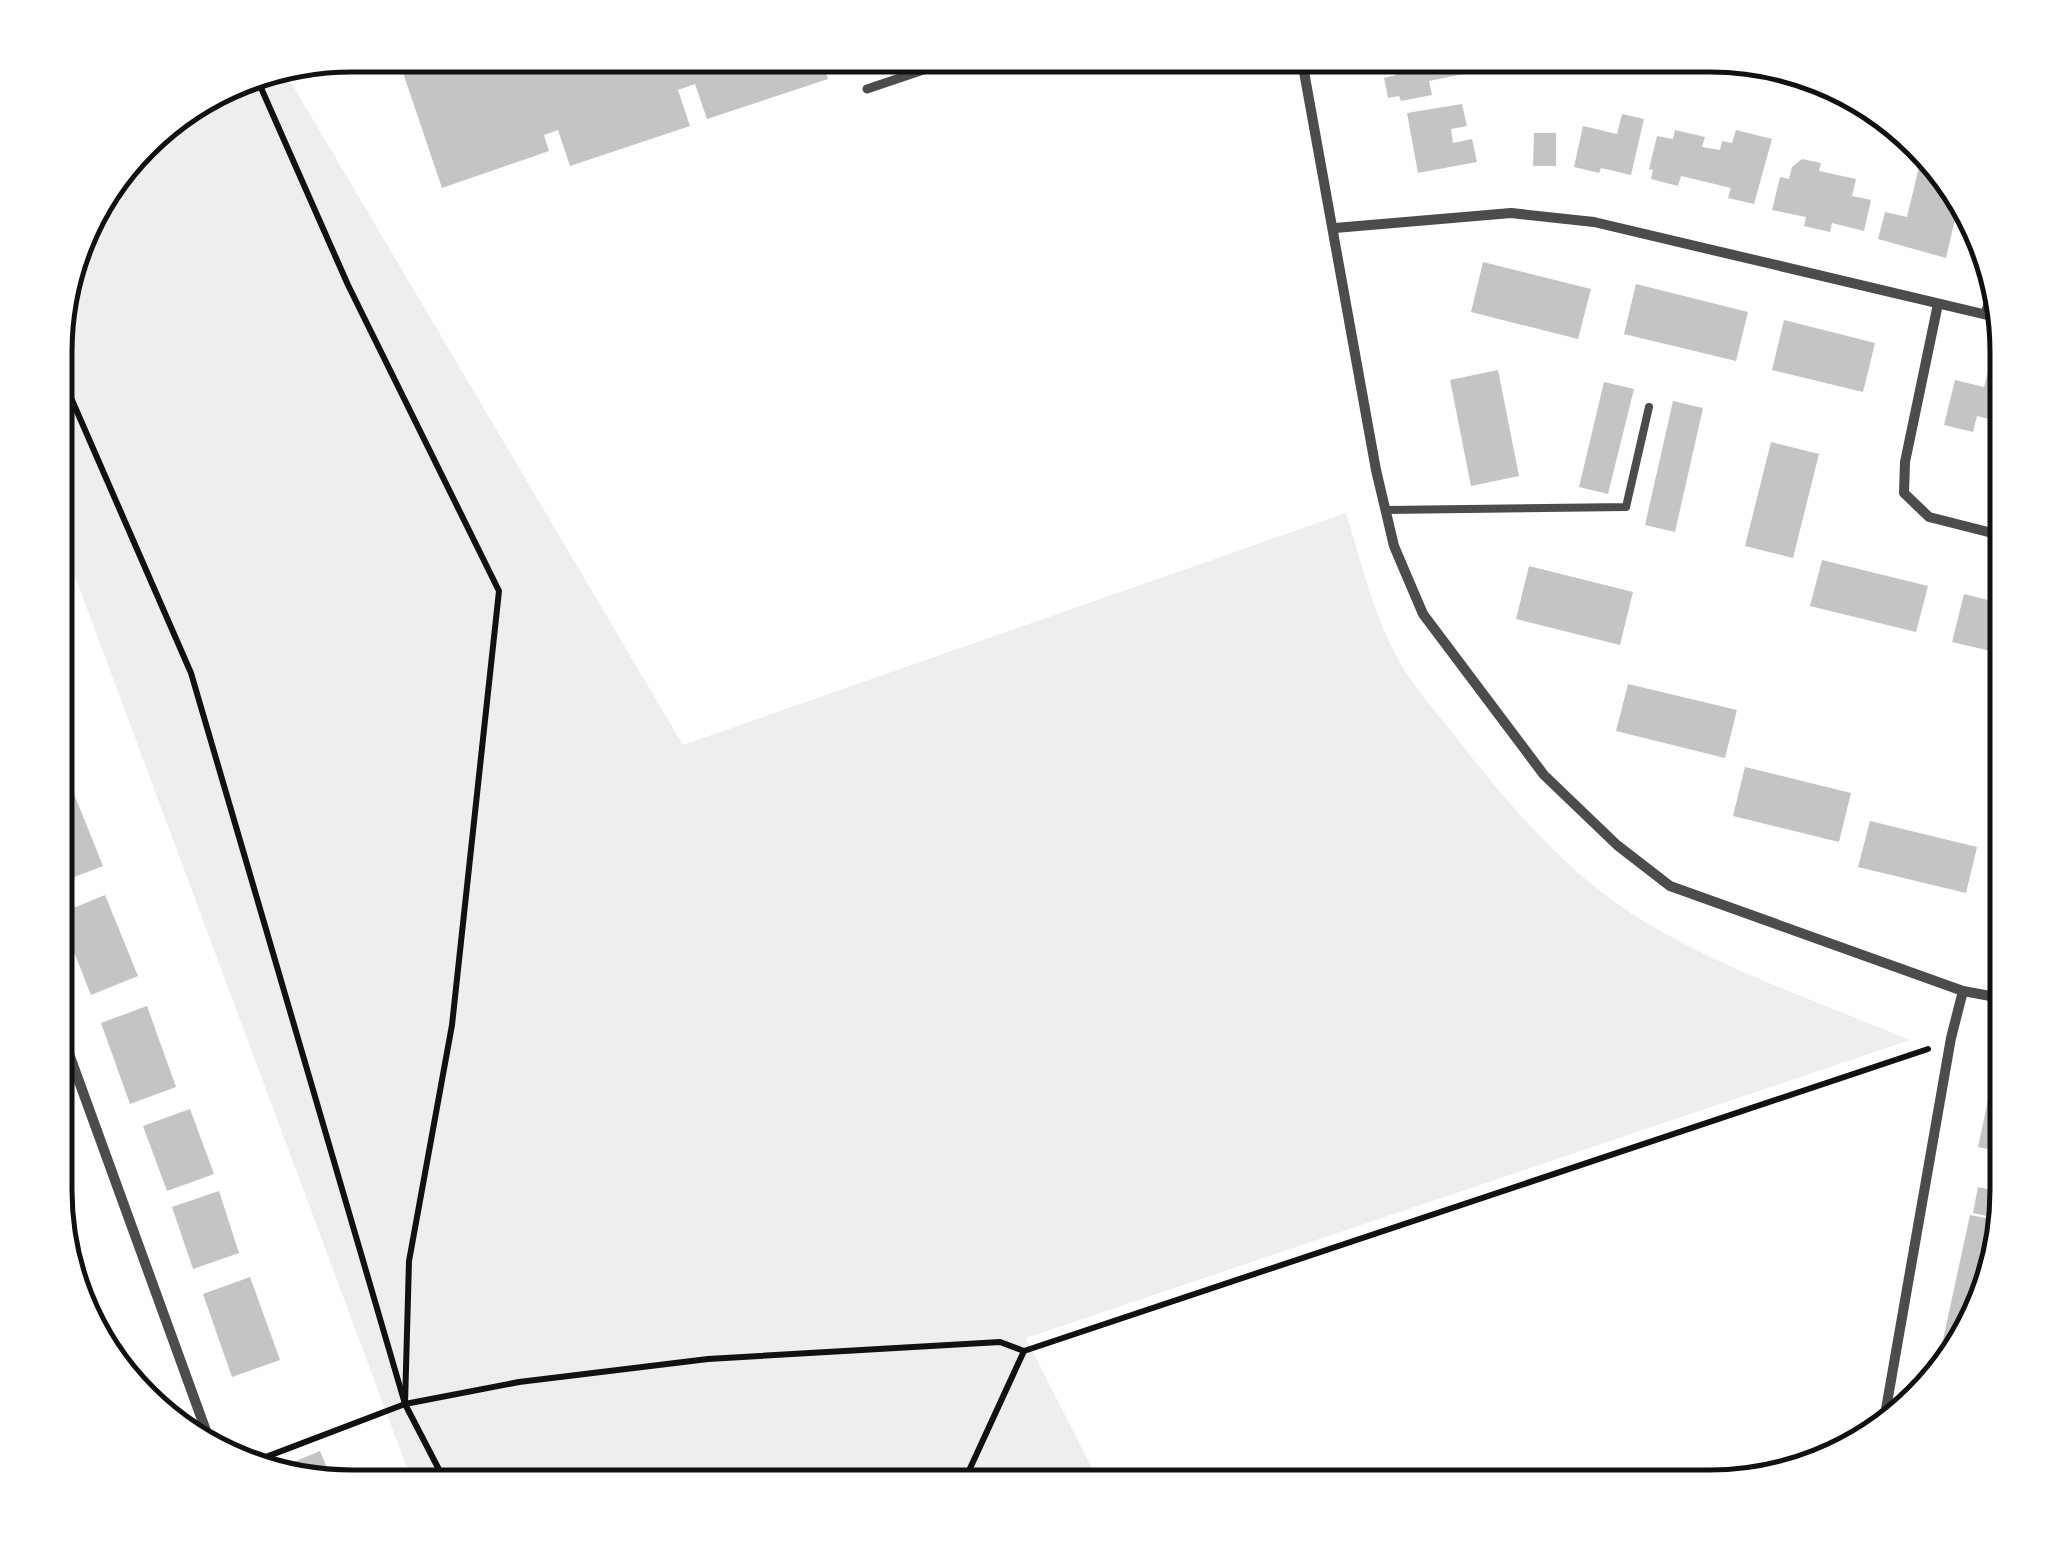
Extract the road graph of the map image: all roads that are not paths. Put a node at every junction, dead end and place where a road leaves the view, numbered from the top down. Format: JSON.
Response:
{"nodes":[{"id":1,"x":915,"y":73,"type":"edge"},
{"id":2,"x":1305,"y":73,"type":"edge"},
{"id":3,"x":867,"y":89,"type":"dead end"},
{"id":4,"x":1335,"y":228,"type":"junction"},
{"id":5,"x":1938,"y":304,"type":"junction"},
{"id":6,"x":1987,"y":309,"type":"edge"},
{"id":7,"x":1985,"y":314,"type":"joint"},
{"id":8,"x":1650,"y":407,"type":"dead end"},
{"id":9,"x":1386,"y":510,"type":"junction"},
{"id":10,"x":1990,"y":533,"type":"edge"},
{"id":11,"x":1963,"y":991,"type":"junction"},
{"id":12,"x":1990,"y":996,"type":"edge"},
{"id":13,"x":73,"y":1065,"type":"edge"},
{"id":14,"x":1886,"y":1408,"type":"edge"},
{"id":15,"x":205,"y":1428,"type":"edge"}],
"edges":[{"from":1,"to":3,"type":"street"},
{"from":2,"to":4,"type":"street"},
{"from":4,"to":5,"type":"street"},
{"from":4,"to":9,"type":"street"},
{"from":5,"to":7,"type":"street"},
{"from":5,"to":10,"type":"street"},
{"from":6,"to":7,"type":"street"},
{"from":8,"to":9,"type":"lane"},
{"from":9,"to":11,"type":"street"},
{"from":11,"to":12,"type":"street"},
{"from":11,"to":14,"type":"street"},
{"from":13,"to":15,"type":"street"}]}
